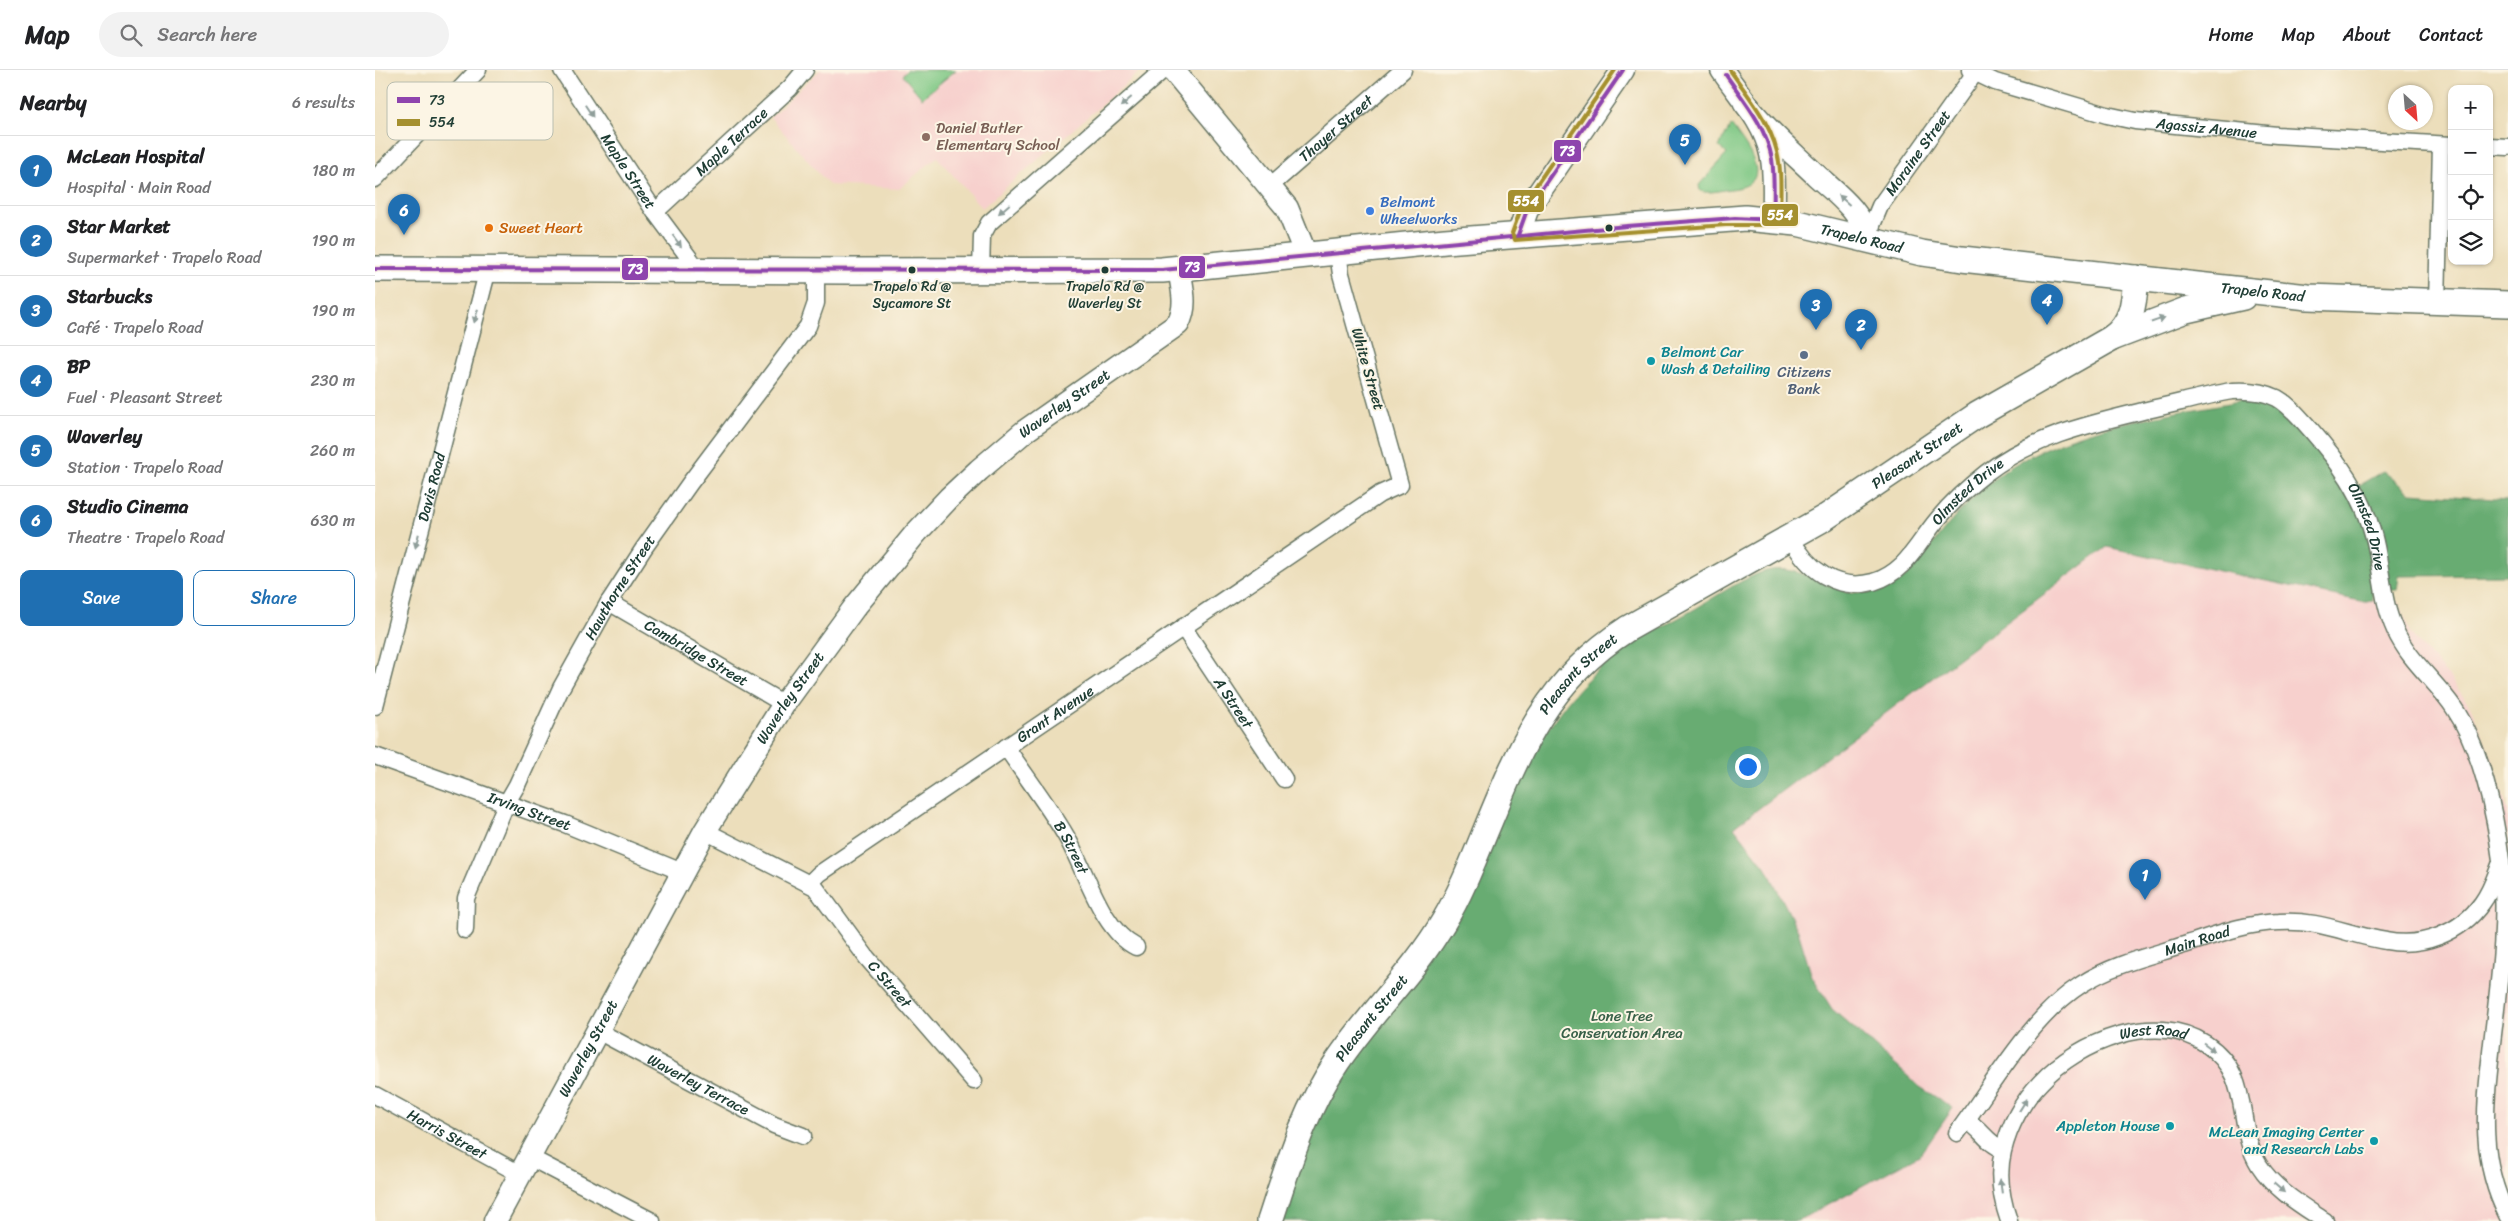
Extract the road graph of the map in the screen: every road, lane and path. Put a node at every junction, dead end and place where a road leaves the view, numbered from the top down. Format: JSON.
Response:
{"nodes":[{"id":1,"x":478,"y":70,"type":"edge"},
{"id":2,"x":562,"y":70,"type":"edge"},
{"id":3,"x":805,"y":70,"type":"edge"},
{"id":4,"x":1163,"y":70,"type":"edge"},
{"id":5,"x":1173,"y":70,"type":"edge"},
{"id":6,"x":1403,"y":70,"type":"edge"},
{"id":7,"x":1623,"y":70,"type":"edge"},
{"id":8,"x":1974,"y":71,"type":"edge"},
{"id":9,"x":1724,"y":72,"type":"edge"},
{"id":10,"x":467,"y":82,"type":"edge"},
{"id":11,"x":1745,"y":103,"type":"junction"},
{"id":12,"x":411,"y":140,"type":"edge"},
{"id":13,"x":2446,"y":145,"type":"edge"},
{"id":14,"x":2493,"y":146,"type":"edge"},
{"id":15,"x":2508,"y":147,"type":"edge"},
{"id":16,"x":375,"y":178,"type":"edge"},
{"id":17,"x":1269,"y":187,"type":"junction"},
{"id":18,"x":655,"y":212,"type":"junction"},
{"id":19,"x":1774,"y":220,"type":"junction"},
{"id":20,"x":1518,"y":235,"type":"junction"},
{"id":21,"x":1869,"y":241,"type":"junction"},
{"id":22,"x":1338,"y":253,"type":"junction"},
{"id":23,"x":1307,"y":255,"type":"junction"},
{"id":24,"x":1179,"y":268,"type":"junction"},
{"id":25,"x":375,"y":269,"type":"edge"},
{"id":26,"x":488,"y":269,"type":"junction"},
{"id":27,"x":699,"y":271,"type":"junction"},
{"id":28,"x":816,"y":271,"type":"junction"},
{"id":29,"x":981,"y":271,"type":"junction"},
{"id":30,"x":2136,"y":278,"type":"junction"},
{"id":31,"x":2266,"y":293,"type":"junction"},
{"id":32,"x":2437,"y":303,"type":"junction"},
{"id":33,"x":2508,"y":304,"type":"edge"},
{"id":34,"x":2112,"y":338,"type":"junction"},
{"id":35,"x":1400,"y":485,"type":"joint"},
{"id":36,"x":1791,"y":538,"type":"junction"},
{"id":37,"x":609,"y":602,"type":"junction"},
{"id":38,"x":1183,"y":628,"type":"junction"},
{"id":39,"x":784,"y":704,"type":"junction"},
{"id":40,"x":375,"y":706,"type":"edge"},
{"id":41,"x":1006,"y":747,"type":"junction"},
{"id":42,"x":375,"y":756,"type":"edge"},
{"id":43,"x":1284,"y":779,"type":"dead end"},
{"id":44,"x":506,"y":804,"type":"junction"},
{"id":45,"x":705,"y":831,"type":"junction"},
{"id":46,"x":2501,"y":861,"type":"junction"},
{"id":47,"x":682,"y":872,"type":"junction"},
{"id":48,"x":810,"y":883,"type":"junction"},
{"id":49,"x":465,"y":930,"type":"dead end"},
{"id":50,"x":1136,"y":948,"type":"dead end"},
{"id":51,"x":596,"y":1030,"type":"junction"},
{"id":52,"x":974,"y":1081,"type":"dead end"},
{"id":53,"x":375,"y":1095,"type":"edge"},
{"id":54,"x":803,"y":1136,"type":"dead end"},
{"id":55,"x":2003,"y":1149,"type":"junction"},
{"id":56,"x":524,"y":1165,"type":"junction"},
{"id":57,"x":2508,"y":1218,"type":"edge"},
{"id":58,"x":495,"y":1221,"type":"edge"},
{"id":59,"x":652,"y":1221,"type":"edge"},
{"id":60,"x":1270,"y":1221,"type":"edge"},
{"id":61,"x":2009,"y":1221,"type":"edge"},
{"id":62,"x":2325,"y":1221,"type":"edge"}],
"edges":[{"from":1,"to":10,"type":"street"},
{"from":2,"to":18,"type":"street","name":"Maple Street","one_way":true},
{"from":3,"to":18,"type":"street","name":"Maple Terrace"},
{"from":4,"to":29,"type":"street","one_way":true},
{"from":5,"to":17,"type":"street"},
{"from":6,"to":17,"type":"street","name":"Thayer Street"},
{"from":7,"to":20,"type":"street"},
{"from":8,"to":13,"type":"street","name":"Agassiz Avenue"},
{"from":8,"to":21,"type":"street","name":"Moraine Street"},
{"from":9,"to":11,"type":"street"},
{"from":11,"to":19,"type":"street"},
{"from":21,"to":11,"type":"street","one_way":true},
{"from":12,"to":16,"type":"street"},
{"from":13,"to":32,"type":"street"},
{"from":14,"to":15,"type":"street"},
{"from":17,"to":23,"type":"street"},
{"from":18,"to":27,"type":"street","name":"Maple Street","one_way":true},
{"from":19,"to":20,"type":"main road","name":"Trapelo Road"},
{"from":19,"to":21,"type":"main road","name":"Trapelo Road"},
{"from":20,"to":22,"type":"main road","name":"Trapelo Road"},
{"from":21,"to":30,"type":"main road","name":"Trapelo Road"},
{"from":22,"to":23,"type":"main road","name":"Trapelo Road"},
{"from":22,"to":35,"type":"street","name":"White Street"},
{"from":23,"to":24,"type":"main road","name":"Trapelo Road"},
{"from":24,"to":29,"type":"main road","name":"Trapelo Road"},
{"from":24,"to":39,"type":"street","name":"Waverley Street"},
{"from":25,"to":26,"type":"main road","name":"Trapelo Road"},
{"from":26,"to":27,"type":"main road","name":"Trapelo Road"},
{"from":26,"to":40,"type":"street","name":"Davis Road","one_way":true},
{"from":27,"to":28,"type":"main road","name":"Trapelo Road"},
{"from":28,"to":29,"type":"main road","name":"Trapelo Road"},
{"from":28,"to":37,"type":"street","name":"Hawthorne Street"},
{"from":30,"to":31,"type":"main road","name":"Trapelo Road"},
{"from":30,"to":34,"type":"main road","name":"Pleasant Street"},
{"from":31,"to":32,"type":"main road","name":"Trapelo Road"},
{"from":34,"to":31,"type":"main road","name":"Pleasant Street","one_way":true},
{"from":32,"to":33,"type":"main road","name":"Trapelo Road"},
{"from":34,"to":36,"type":"main road","name":"Pleasant Street"},
{"from":35,"to":38,"type":"street","name":"Grant Avenue"},
{"from":36,"to":46,"type":"street","name":"Olmsted Drive"},
{"from":36,"to":60,"type":"main road","name":"Pleasant Street"},
{"from":37,"to":39,"type":"street","name":"Cambridge Street"},
{"from":37,"to":44,"type":"street","name":"Hawthorne Street"},
{"from":38,"to":41,"type":"street","name":"Grant Avenue"},
{"from":38,"to":43,"type":"street","name":"A Street"},
{"from":39,"to":45,"type":"street","name":"Waverley Street"},
{"from":41,"to":48,"type":"street","name":"Grant Avenue"},
{"from":41,"to":50,"type":"street","name":"B Street"},
{"from":42,"to":44,"type":"street","name":"Irving Street"},
{"from":44,"to":47,"type":"street","name":"Irving Street"},
{"from":44,"to":49,"type":"street","name":"Hawthorne Street"},
{"from":45,"to":47,"type":"street","name":"Waverley Street"},
{"from":45,"to":48,"type":"street"},
{"from":46,"to":55,"type":"street","name":"Main Road"},
{"from":46,"to":57,"type":"street","name":"Olmsted Drive"},
{"from":47,"to":51,"type":"street","name":"Waverley Street"},
{"from":48,"to":52,"type":"street","name":"C Street"},
{"from":51,"to":54,"type":"street","name":"Waverley Terrace"},
{"from":51,"to":56,"type":"street","name":"Waverley Street"},
{"from":53,"to":56,"type":"street","name":"Harris Street"},
{"from":61,"to":55,"type":"street","name":"West Road","one_way":true},
{"from":55,"to":62,"type":"street","name":"West Road","one_way":true},
{"from":56,"to":58,"type":"street","name":"Waverley Street"},
{"from":56,"to":59,"type":"street","name":"Harris Street"}]}
